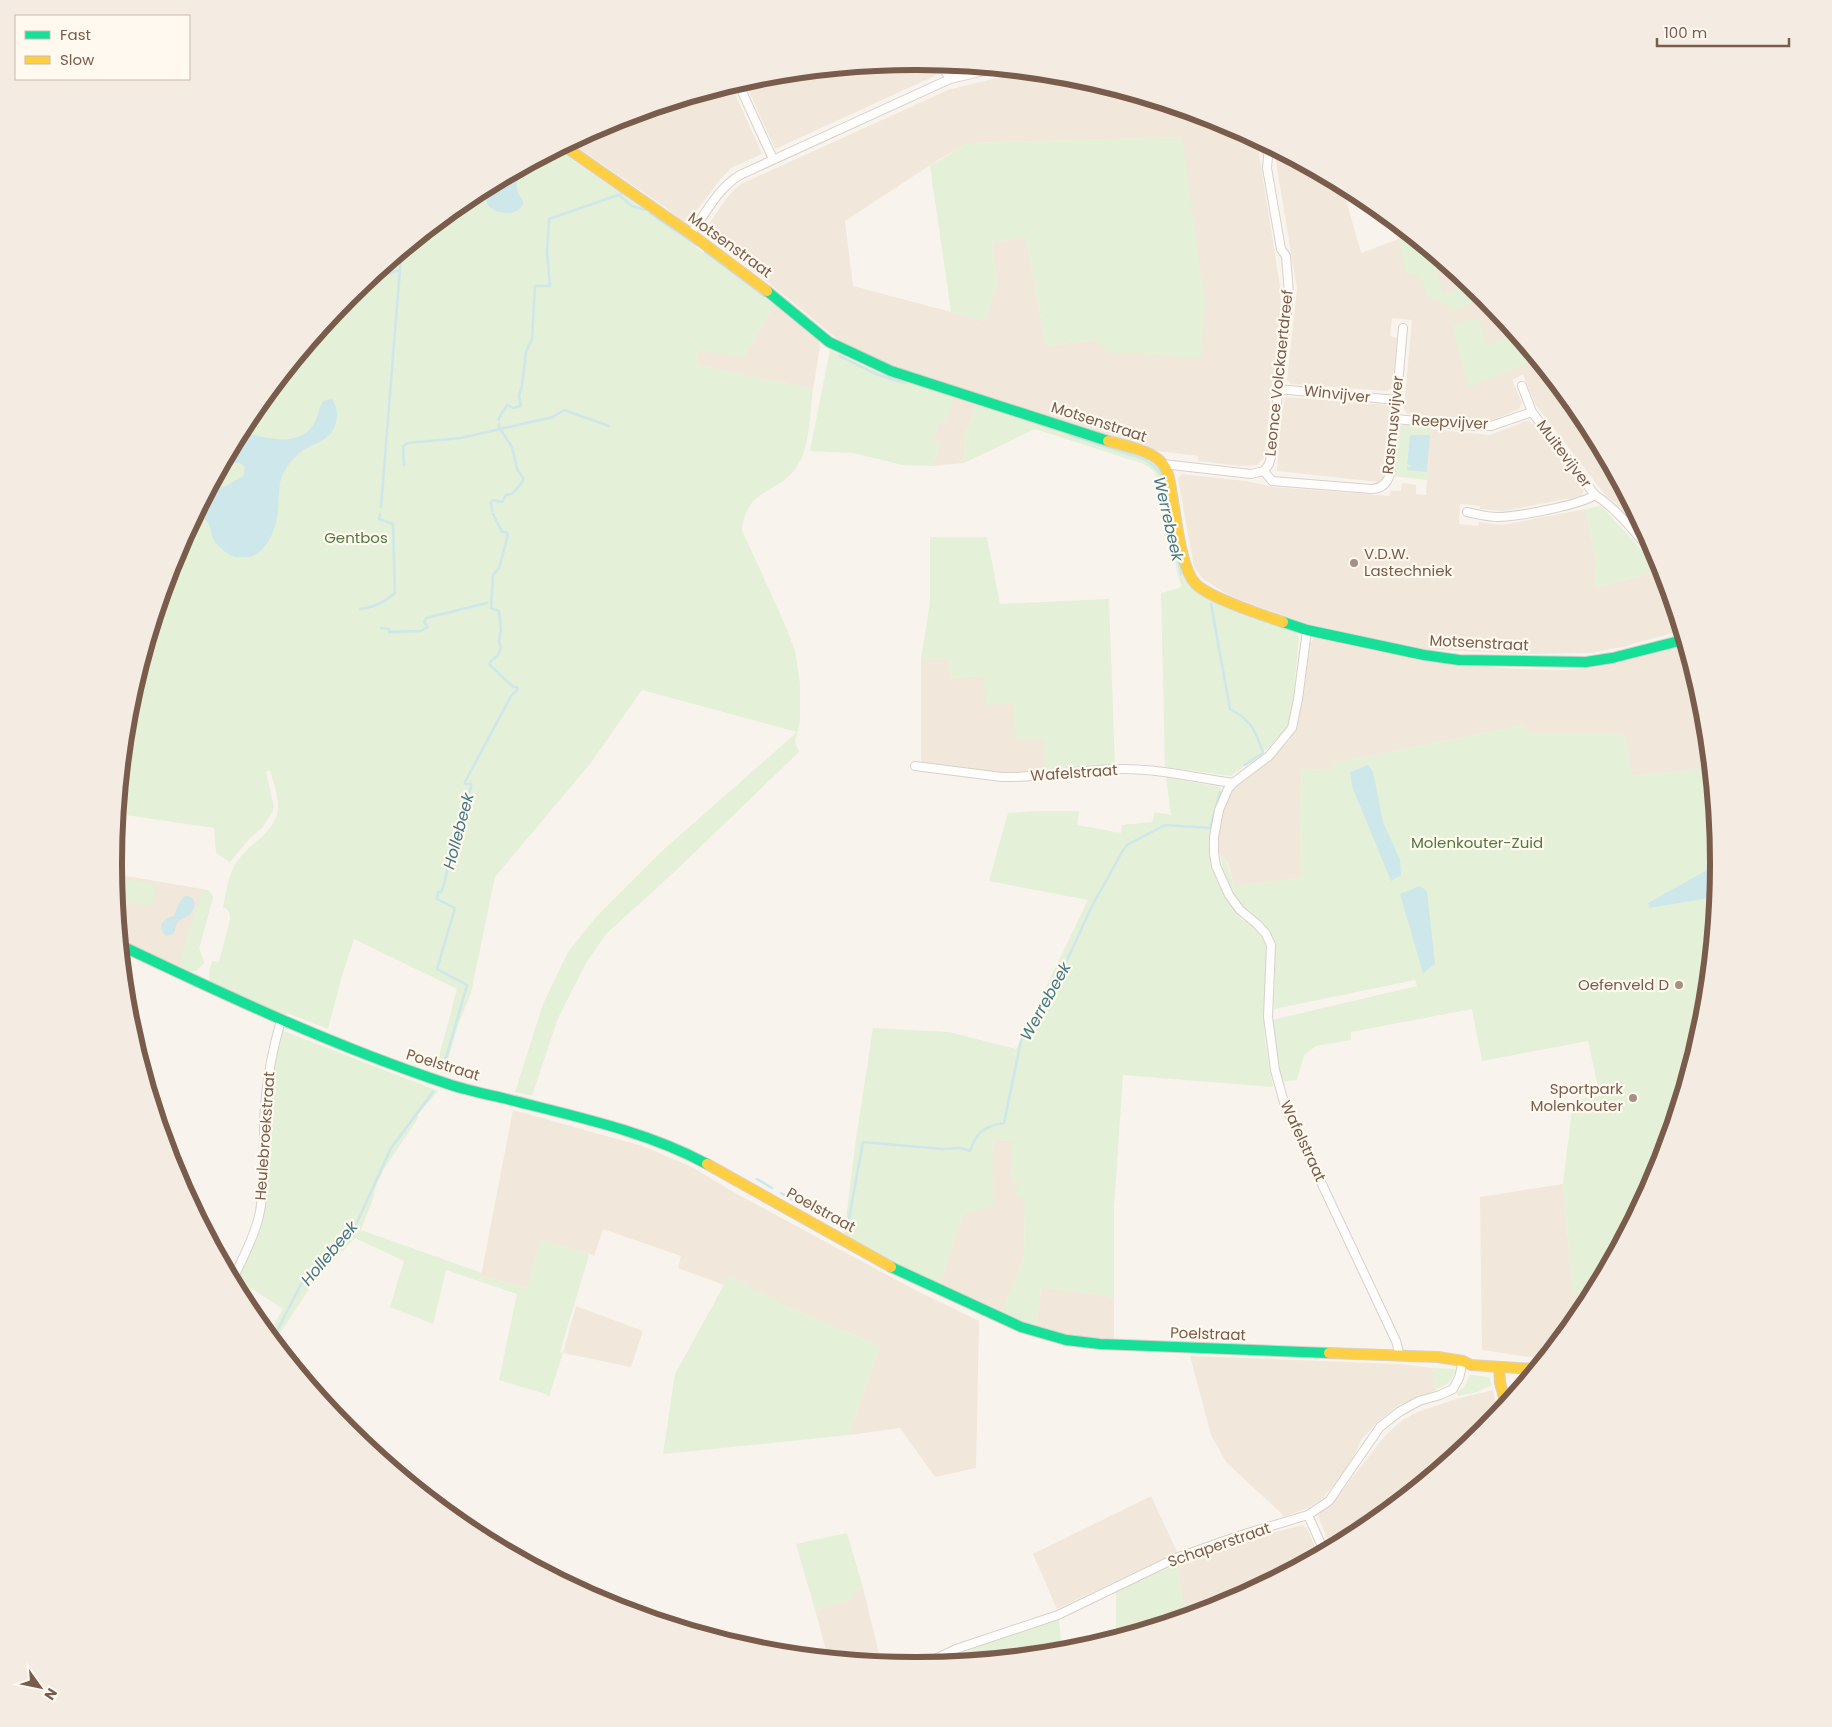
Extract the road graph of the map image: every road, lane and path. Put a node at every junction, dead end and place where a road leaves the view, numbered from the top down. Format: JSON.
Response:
{"nodes":[{"id":1,"x":945,"y":71,"type":"edge"},
{"id":2,"x":977,"y":73,"type":"edge"},
{"id":3,"x":950,"y":79,"type":"junction"},
{"id":4,"x":741,"y":90,"type":"edge"},
{"id":5,"x":570,"y":150,"type":"edge"},
{"id":6,"x":1268,"y":152,"type":"edge"},
{"id":7,"x":773,"y":159,"type":"junction"},
{"id":8,"x":691,"y":234,"type":"junction"},
{"id":9,"x":1403,"y":328,"type":"dead end"},
{"id":10,"x":1522,"y":386,"type":"dead end"},
{"id":11,"x":1278,"y":389,"type":"junction"},
{"id":12,"x":1396,"y":400,"type":"junction"},
{"id":13,"x":1532,"y":412,"type":"junction"},
{"id":14,"x":1395,"y":419,"type":"junction"},
{"id":15,"x":1163,"y":464,"type":"junction"},
{"id":16,"x":1264,"y":471,"type":"junction"},
{"id":17,"x":1595,"y":495,"type":"junction"},
{"id":18,"x":1467,"y":512,"type":"dead end"},
{"id":19,"x":1640,"y":539,"type":"edge"},
{"id":20,"x":1307,"y":630,"type":"junction"},
{"id":21,"x":1677,"y":641,"type":"edge"},
{"id":22,"x":916,"y":766,"type":"dead end"},
{"id":23,"x":1233,"y":783,"type":"junction"},
{"id":24,"x":127,"y":949,"type":"edge"},
{"id":25,"x":281,"y":1020,"type":"junction"},
{"id":26,"x":236,"y":1272,"type":"edge"},
{"id":27,"x":1400,"y":1356,"type":"junction"},
{"id":28,"x":1463,"y":1361,"type":"junction"},
{"id":29,"x":1499,"y":1368,"type":"junction"},
{"id":30,"x":1528,"y":1369,"type":"edge"},
{"id":31,"x":1504,"y":1397,"type":"edge"},
{"id":32,"x":1308,"y":1515,"type":"junction"},
{"id":33,"x":1322,"y":1546,"type":"edge"},
{"id":34,"x":941,"y":1656,"type":"edge"}],
"edges":[{"from":1,"to":3,"type":"street"},
{"from":2,"to":3,"type":"street"},
{"from":3,"to":7,"type":"street"},
{"from":4,"to":7,"type":"street"},
{"from":5,"to":8,"type":"street","name":"Motsenstraat"},
{"from":6,"to":11,"type":"street","name":"Leonce Volckaertdreef"},
{"from":7,"to":8,"type":"street"},
{"from":8,"to":15,"type":"street","name":"Motsenstraat"},
{"from":9,"to":12,"type":"street","name":"Rasmusvijver"},
{"from":10,"to":13,"type":"street","name":"Muitevijver"},
{"from":11,"to":12,"type":"street","name":"Winvijver"},
{"from":11,"to":16,"type":"street","name":"Leonce Volckaertdreef"},
{"from":12,"to":14,"type":"street","name":"Rasmusvijver"},
{"from":13,"to":14,"type":"street","name":"Reepvijver"},
{"from":13,"to":17,"type":"street","name":"Muitevijver"},
{"from":14,"to":16,"type":"street","name":"Rasmusvijver"},
{"from":15,"to":16,"type":"street","name":"Leonce Volckaertdreef"},
{"from":15,"to":20,"type":"street","name":"Motsenstraat"},
{"from":17,"to":18,"type":"street"},
{"from":17,"to":19,"type":"street","name":"Muitevijver"},
{"from":20,"to":21,"type":"street","name":"Motsenstraat"},
{"from":20,"to":23,"type":"street","name":"Wafelstraat"},
{"from":22,"to":23,"type":"street","name":"Wafelstraat"},
{"from":23,"to":27,"type":"street","name":"Wafelstraat"},
{"from":24,"to":25,"type":"street","name":"Poelstraat"},
{"from":25,"to":26,"type":"street","name":"Heulebroekstraat"},
{"from":25,"to":27,"type":"street","name":"Poelstraat"},
{"from":27,"to":28,"type":"street","name":"Poelstraat"},
{"from":28,"to":29,"type":"street","name":"Poelstraat"},
{"from":28,"to":32,"type":"street","name":"Schaperstraat"},
{"from":29,"to":30,"type":"street","name":"Poelstraat"},
{"from":29,"to":31,"type":"street"},
{"from":32,"to":33,"type":"street"},
{"from":32,"to":34,"type":"street","name":"Schaperstraat"}]}
